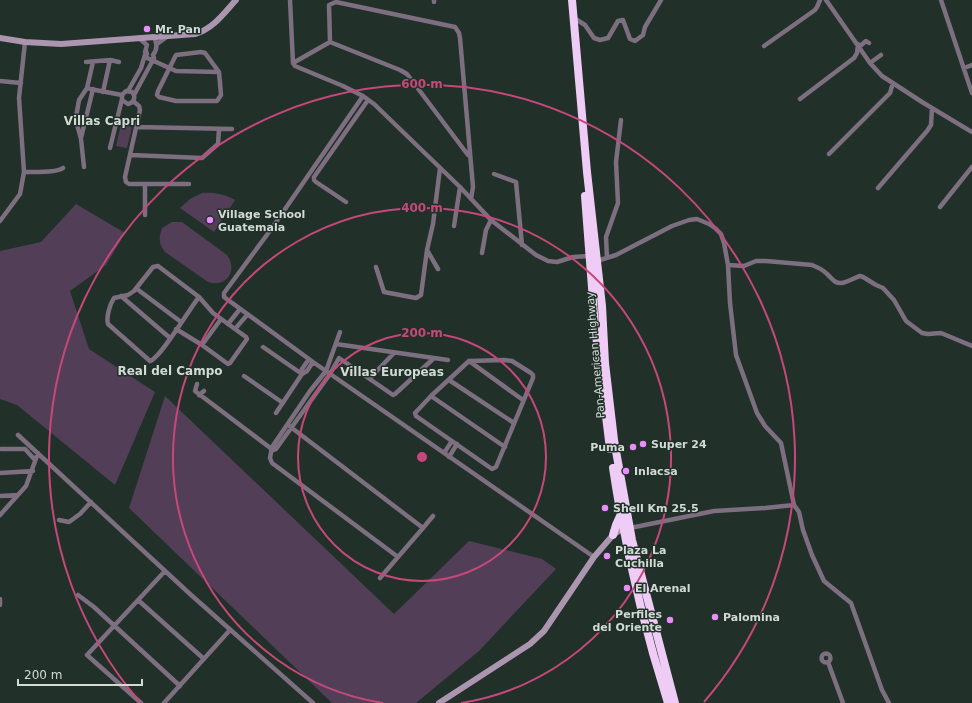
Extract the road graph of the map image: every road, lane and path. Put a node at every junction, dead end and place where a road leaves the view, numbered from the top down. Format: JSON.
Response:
{"nodes":[{"id":1,"x":236,"y":0,"type":"edge"},
{"id":2,"x":290,"y":0,"type":"edge"},
{"id":3,"x":567,"y":0,"type":"edge"},
{"id":4,"x":572,"y":0,"type":"edge"},
{"id":5,"x":661,"y":0,"type":"edge"},
{"id":6,"x":820,"y":0,"type":"edge"},
{"id":7,"x":826,"y":0,"type":"edge"},
{"id":8,"x":941,"y":0,"type":"edge"},
{"id":9,"x":574,"y":18,"type":"junction"},
{"id":10,"x":168,"y":36,"type":"junction"},
{"id":11,"x":152,"y":37,"type":"junction"},
{"id":12,"x":0,"y":38,"type":"edge"},
{"id":13,"x":139,"y":38,"type":"junction"},
{"id":14,"x":25,"y":42,"type":"junction"},
{"id":15,"x":330,"y":42,"type":"junction"},
{"id":16,"x":869,"y":43,"type":"dead end"},
{"id":17,"x":859,"y":45,"type":"junction"},
{"id":18,"x":764,"y":46,"type":"dead end"},
{"id":19,"x":156,"y":48,"type":"junction"},
{"id":20,"x":146,"y":51,"type":"junction"},
{"id":21,"x":881,"y":55,"type":"dead end"},
{"id":22,"x":110,"y":60,"type":"junction"},
{"id":23,"x":154,"y":60,"type":"junction"},
{"id":24,"x":86,"y":62,"type":"dead end"},
{"id":25,"x":94,"y":62,"type":"junction"},
{"id":26,"x":119,"y":62,"type":"dead end"},
{"id":27,"x":293,"y":63,"type":"junction"},
{"id":28,"x":870,"y":63,"type":"junction"},
{"id":29,"x":972,"y":65,"type":"edge"},
{"id":30,"x":169,"y":67,"type":"junction"},
{"id":31,"x":964,"y":68,"type":"junction"},
{"id":32,"x":219,"y":72,"type":"junction"},
{"id":33,"x":0,"y":81,"type":"edge"},
{"id":34,"x":21,"y":83,"type":"junction"},
{"id":35,"x":893,"y":83,"type":"junction"},
{"id":36,"x":87,"y":88,"type":"junction"},
{"id":37,"x":93,"y":89,"type":"junction"},
{"id":38,"x":128,"y":91,"type":"junction"},
{"id":39,"x":103,"y":92,"type":"junction"},
{"id":40,"x":972,"y":93,"type":"edge"},
{"id":41,"x":134,"y":95,"type":"junction"},
{"id":42,"x":363,"y":96,"type":"junction"},
{"id":43,"x":122,"y":97,"type":"junction"},
{"id":44,"x":800,"y":99,"type":"dead end"},
{"id":45,"x":368,"y":100,"type":"junction"},
{"id":46,"x":133,"y":101,"type":"junction"},
{"id":47,"x":932,"y":108,"type":"junction"},
{"id":48,"x":621,"y":120,"type":"dead end"},
{"id":49,"x":137,"y":127,"type":"junction"},
{"id":50,"x":219,"y":129,"type":"junction"},
{"id":51,"x":232,"y":129,"type":"dead end"},
{"id":52,"x":972,"y":132,"type":"edge"},
{"id":53,"x":81,"y":139,"type":"junction"},
{"id":54,"x":110,"y":148,"type":"dead end"},
{"id":55,"x":829,"y":154,"type":"dead end"},
{"id":56,"x":131,"y":155,"type":"junction"},
{"id":57,"x":469,"y":156,"type":"junction"},
{"id":58,"x":84,"y":167,"type":"dead end"},
{"id":59,"x":972,"y":167,"type":"edge"},
{"id":60,"x":64,"y":168,"type":"dead end"},
{"id":61,"x":440,"y":168,"type":"junction"},
{"id":62,"x":24,"y":172,"type":"junction"},
{"id":63,"x":494,"y":174,"type":"dead end"},
{"id":64,"x":145,"y":184,"type":"junction"},
{"id":65,"x":189,"y":184,"type":"dead end"},
{"id":66,"x":460,"y":187,"type":"junction"},
{"id":67,"x":878,"y":188,"type":"dead end"},
{"id":68,"x":471,"y":199,"type":"junction"},
{"id":69,"x":346,"y":202,"type":"dead end"},
{"id":70,"x":940,"y":207,"type":"dead end"},
{"id":71,"x":145,"y":215,"type":"dead end"},
{"id":72,"x":490,"y":220,"type":"junction"},
{"id":73,"x":0,"y":221,"type":"edge"},
{"id":74,"x":454,"y":226,"type":"dead end"},
{"id":75,"x":522,"y":246,"type":"junction"},
{"id":76,"x":428,"y":250,"type":"junction"},
{"id":77,"x":482,"y":253,"type":"dead end"},
{"id":78,"x":589,"y":256,"type":"junction"},
{"id":79,"x":607,"y":258,"type":"junction"},
{"id":80,"x":597,"y":261,"type":"junction"},
{"id":81,"x":728,"y":265,"type":"junction"},
{"id":82,"x":376,"y":267,"type":"dead end"},
{"id":83,"x":438,"y":269,"type":"dead end"},
{"id":84,"x":590,"y":273,"type":"junction"},
{"id":85,"x":136,"y":289,"type":"junction"},
{"id":86,"x":121,"y":296,"type":"junction"},
{"id":87,"x":199,"y":297,"type":"junction"},
{"id":88,"x":240,"y":309,"type":"junction"},
{"id":89,"x":602,"y":309,"type":"junction"},
{"id":90,"x":247,"y":315,"type":"junction"},
{"id":91,"x":221,"y":319,"type":"junction"},
{"id":92,"x":181,"y":322,"type":"junction"},
{"id":93,"x":228,"y":324,"type":"junction"},
{"id":94,"x":176,"y":329,"type":"junction"},
{"id":95,"x":235,"y":329,"type":"junction"},
{"id":96,"x":340,"y":332,"type":"dead end"},
{"id":97,"x":170,"y":338,"type":"junction"},
{"id":98,"x":336,"y":344,"type":"junction"},
{"id":99,"x":202,"y":345,"type":"junction"},
{"id":100,"x":972,"y":346,"type":"edge"},
{"id":101,"x":263,"y":347,"type":"dead end"},
{"id":102,"x":394,"y":353,"type":"junction"},
{"id":103,"x":331,"y":359,"type":"junction"},
{"id":104,"x":433,"y":359,"type":"junction"},
{"id":105,"x":311,"y":360,"type":"junction"},
{"id":106,"x":448,"y":360,"type":"dead end"},
{"id":107,"x":469,"y":361,"type":"junction"},
{"id":108,"x":337,"y":362,"type":"junction"},
{"id":109,"x":328,"y":372,"type":"junction"},
{"id":110,"x":302,"y":374,"type":"junction"},
{"id":111,"x":244,"y":376,"type":"dead end"},
{"id":112,"x":370,"y":378,"type":"junction"},
{"id":113,"x":449,"y":380,"type":"junction"},
{"id":114,"x":197,"y":384,"type":"dead end"},
{"id":115,"x":204,"y":390,"type":"dead end"},
{"id":116,"x":199,"y":395,"type":"junction"},
{"id":117,"x":431,"y":396,"type":"junction"},
{"id":118,"x":523,"y":400,"type":"junction"},
{"id":119,"x":283,"y":403,"type":"junction"},
{"id":120,"x":276,"y":413,"type":"dead end"},
{"id":121,"x":514,"y":423,"type":"junction"},
{"id":122,"x":290,"y":426,"type":"junction"},
{"id":123,"x":18,"y":435,"type":"dead end"},
{"id":124,"x":452,"y":441,"type":"junction"},
{"id":125,"x":457,"y":444,"type":"junction"},
{"id":126,"x":504,"y":447,"type":"junction"},
{"id":127,"x":1,"y":450,"type":"edge"},
{"id":128,"x":273,"y":450,"type":"junction"},
{"id":129,"x":38,"y":453,"type":"junction"},
{"id":130,"x":444,"y":453,"type":"junction"},
{"id":131,"x":449,"y":457,"type":"junction"},
{"id":132,"x":35,"y":460,"type":"junction"},
{"id":133,"x":32,"y":471,"type":"junction"},
{"id":134,"x":0,"y":473,"type":"edge"},
{"id":135,"x":18,"y":495,"type":"junction"},
{"id":136,"x":0,"y":496,"type":"edge"},
{"id":137,"x":91,"y":502,"type":"junction"},
{"id":138,"x":794,"y":505,"type":"junction"},
{"id":139,"x":621,"y":514,"type":"junction"},
{"id":140,"x":0,"y":515,"type":"edge"},
{"id":141,"x":433,"y":516,"type":"dead end"},
{"id":142,"x":59,"y":520,"type":"dead end"},
{"id":143,"x":423,"y":528,"type":"junction"},
{"id":144,"x":626,"y":529,"type":"junction"},
{"id":145,"x":614,"y":535,"type":"junction"},
{"id":146,"x":398,"y":557,"type":"junction"},
{"id":147,"x":594,"y":557,"type":"junction"},
{"id":148,"x":165,"y":571,"type":"junction"},
{"id":149,"x":380,"y":578,"type":"dead end"},
{"id":150,"x":78,"y":595,"type":"dead end"},
{"id":151,"x":0,"y":599,"type":"edge"},
{"id":152,"x":138,"y":600,"type":"junction"},
{"id":153,"x":0,"y":605,"type":"edge"},
{"id":154,"x":645,"y":617,"type":"junction"},
{"id":155,"x":114,"y":626,"type":"junction"},
{"id":156,"x":230,"y":630,"type":"junction"},
{"id":157,"x":660,"y":645,"type":"junction"},
{"id":158,"x":204,"y":659,"type":"junction"},
{"id":159,"x":828,"y":662,"type":"dead end"},
{"id":160,"x":180,"y":686,"type":"junction"},
{"id":161,"x":141,"y":703,"type":"edge"},
{"id":162,"x":164,"y":703,"type":"edge"},
{"id":163,"x":313,"y":703,"type":"edge"},
{"id":164,"x":439,"y":703,"type":"edge"},
{"id":165,"x":668,"y":703,"type":"edge"},
{"id":166,"x":675,"y":703,"type":"edge"},
{"id":167,"x":842,"y":703,"type":"edge"},
{"id":168,"x":889,"y":703,"type":"edge"}],
"edges":[{"from":1,"to":10,"type":"street"},
{"from":2,"to":27,"type":"street"},
{"from":3,"to":78,"type":"highway","name":"Pan-American Highway"},
{"from":4,"to":9,"type":"highway","name":"Pan-American Highway"},
{"from":5,"to":9,"type":"street"},
{"from":6,"to":18,"type":"street"},
{"from":7,"to":17,"type":"street"},
{"from":8,"to":31,"type":"street"},
{"from":9,"to":80,"type":"highway","name":"Pan-American Highway"},
{"from":10,"to":11,"type":"street"},
{"from":10,"to":19,"type":"street"},
{"from":11,"to":13,"type":"street"},
{"from":11,"to":19,"type":"street"},
{"from":11,"to":20,"type":"street"},
{"from":12,"to":14,"type":"street"},
{"from":13,"to":14,"type":"street"},
{"from":13,"to":20,"type":"street"},
{"from":14,"to":34,"type":"street"},
{"from":15,"to":27,"type":"street"},
{"from":15,"to":57,"type":"street"},
{"from":15,"to":57,"type":"street"},
{"from":16,"to":17,"type":"street"},
{"from":17,"to":28,"type":"street"},
{"from":17,"to":44,"type":"street"},
{"from":19,"to":20,"type":"street"},
{"from":19,"to":23,"type":"street"},
{"from":20,"to":23,"type":"street"},
{"from":20,"to":38,"type":"street"},
{"from":21,"to":28,"type":"street"},
{"from":22,"to":25,"type":"street"},
{"from":22,"to":26,"type":"street"},
{"from":22,"to":39,"type":"street"},
{"from":23,"to":30,"type":"street"},
{"from":23,"to":41,"type":"street"},
{"from":24,"to":25,"type":"street"},
{"from":25,"to":36,"type":"street"},
{"from":27,"to":42,"type":"street"},
{"from":28,"to":35,"type":"street"},
{"from":29,"to":31,"type":"street"},
{"from":30,"to":32,"type":"street"},
{"from":30,"to":32,"type":"street"},
{"from":30,"to":32,"type":"street"},
{"from":31,"to":40,"type":"street"},
{"from":33,"to":34,"type":"street"},
{"from":34,"to":62,"type":"street"},
{"from":35,"to":47,"type":"street"},
{"from":35,"to":55,"type":"street"},
{"from":36,"to":37,"type":"street"},
{"from":36,"to":53,"type":"street"},
{"from":37,"to":39,"type":"street"},
{"from":37,"to":53,"type":"street"},
{"from":38,"to":41,"type":"street"},
{"from":38,"to":43,"type":"street"},
{"from":39,"to":43,"type":"street"},
{"from":41,"to":46,"type":"street"},
{"from":42,"to":45,"type":"street"},
{"from":42,"to":88,"type":"street"},
{"from":43,"to":46,"type":"street"},
{"from":43,"to":54,"type":"street"},
{"from":45,"to":61,"type":"street"},
{"from":45,"to":69,"type":"street"},
{"from":46,"to":49,"type":"street"},
{"from":47,"to":52,"type":"street"},
{"from":47,"to":67,"type":"street"},
{"from":48,"to":79,"type":"street"},
{"from":49,"to":50,"type":"street"},
{"from":49,"to":56,"type":"street"},
{"from":50,"to":51,"type":"street"},
{"from":50,"to":56,"type":"street"},
{"from":53,"to":58,"type":"street"},
{"from":56,"to":64,"type":"street"},
{"from":57,"to":68,"type":"street"},
{"from":59,"to":70,"type":"street"},
{"from":60,"to":62,"type":"street"},
{"from":61,"to":66,"type":"street"},
{"from":61,"to":76,"type":"street"},
{"from":62,"to":73,"type":"street"},
{"from":63,"to":75,"type":"street"},
{"from":64,"to":65,"type":"street"},
{"from":64,"to":71,"type":"street"},
{"from":66,"to":68,"type":"street"},
{"from":66,"to":74,"type":"street"},
{"from":68,"to":72,"type":"street"},
{"from":72,"to":75,"type":"street"},
{"from":72,"to":77,"type":"street"},
{"from":75,"to":78,"type":"street"},
{"from":76,"to":82,"type":"street"},
{"from":76,"to":83,"type":"street"},
{"from":78,"to":84,"type":"highway","name":"Pan-American Highway"},
{"from":79,"to":80,"type":"street"},
{"from":79,"to":81,"type":"street"},
{"from":80,"to":89,"type":"highway","name":"Pan-American Highway"},
{"from":81,"to":100,"type":"street"},
{"from":81,"to":138,"type":"street"},
{"from":84,"to":89,"type":"highway"},
{"from":84,"to":139,"type":"highway","name":"Pan-American Highway"},
{"from":85,"to":86,"type":"street"},
{"from":85,"to":87,"type":"street"},
{"from":85,"to":92,"type":"street"},
{"from":86,"to":97,"type":"street"},
{"from":86,"to":97,"type":"street"},
{"from":87,"to":91,"type":"street"},
{"from":87,"to":92,"type":"street"},
{"from":88,"to":90,"type":"street"},
{"from":88,"to":93,"type":"street"},
{"from":89,"to":144,"type":"highway","name":"Pan-American Highway"},
{"from":90,"to":95,"type":"street"},
{"from":90,"to":105,"type":"street"},
{"from":91,"to":93,"type":"street"},
{"from":91,"to":99,"type":"street"},
{"from":92,"to":94,"type":"street"},
{"from":93,"to":95,"type":"street"},
{"from":94,"to":97,"type":"street"},
{"from":94,"to":99,"type":"street"},
{"from":95,"to":99,"type":"street"},
{"from":96,"to":98,"type":"street"},
{"from":98,"to":102,"type":"street"},
{"from":98,"to":103,"type":"street"},
{"from":101,"to":110,"type":"street"},
{"from":102,"to":104,"type":"street"},
{"from":102,"to":112,"type":"street"},
{"from":103,"to":108,"type":"street"},
{"from":103,"to":109,"type":"street"},
{"from":104,"to":106,"type":"street"},
{"from":104,"to":112,"type":"street"},
{"from":105,"to":109,"type":"street"},
{"from":105,"to":110,"type":"street"},
{"from":107,"to":113,"type":"street"},
{"from":107,"to":118,"type":"street"},
{"from":107,"to":118,"type":"street"},
{"from":108,"to":109,"type":"street"},
{"from":108,"to":112,"type":"street"},
{"from":109,"to":122,"type":"street"},
{"from":109,"to":130,"type":"street"},
{"from":110,"to":119,"type":"street"},
{"from":111,"to":119,"type":"street"},
{"from":113,"to":117,"type":"street"},
{"from":113,"to":121,"type":"street"},
{"from":114,"to":116,"type":"street"},
{"from":115,"to":116,"type":"street"},
{"from":116,"to":128,"type":"street"},
{"from":117,"to":124,"type":"street"},
{"from":117,"to":126,"type":"street"},
{"from":118,"to":121,"type":"street"},
{"from":119,"to":120,"type":"street"},
{"from":121,"to":126,"type":"street"},
{"from":122,"to":128,"type":"street"},
{"from":122,"to":143,"type":"street"},
{"from":123,"to":129,"type":"street"},
{"from":124,"to":125,"type":"street"},
{"from":124,"to":130,"type":"street"},
{"from":125,"to":126,"type":"street"},
{"from":125,"to":131,"type":"street"},
{"from":127,"to":132,"type":"street"},
{"from":128,"to":146,"type":"street"},
{"from":129,"to":132,"type":"street"},
{"from":129,"to":137,"type":"street"},
{"from":130,"to":131,"type":"street"},
{"from":131,"to":147,"type":"street"},
{"from":132,"to":133,"type":"street"},
{"from":133,"to":134,"type":"street"},
{"from":133,"to":135,"type":"street"},
{"from":135,"to":136,"type":"street"},
{"from":135,"to":140,"type":"street"},
{"from":137,"to":142,"type":"street"},
{"from":137,"to":148,"type":"street"},
{"from":138,"to":144,"type":"street"},
{"from":138,"to":168,"type":"street"},
{"from":139,"to":144,"type":"highway","name":"Pan-American Highway"},
{"from":139,"to":145,"type":"highway"},
{"from":141,"to":143,"type":"street"},
{"from":143,"to":146,"type":"street"},
{"from":144,"to":145,"type":"highway"},
{"from":144,"to":154,"type":"highway","name":"Pan-American Highway"},
{"from":144,"to":157,"type":"highway","name":"Pan-American Highway"},
{"from":145,"to":147,"type":"street"},
{"from":146,"to":149,"type":"street"},
{"from":147,"to":164,"type":"street"},
{"from":148,"to":152,"type":"street"},
{"from":148,"to":156,"type":"street"},
{"from":150,"to":155,"type":"street"},
{"from":151,"to":153,"type":"street"},
{"from":152,"to":155,"type":"street"},
{"from":152,"to":158,"type":"street"},
{"from":154,"to":157,"type":"highway"},
{"from":154,"to":165,"type":"highway","name":"Pan-American Highway"},
{"from":155,"to":160,"type":"street"},
{"from":155,"to":161,"type":"street"},
{"from":156,"to":158,"type":"street"},
{"from":156,"to":163,"type":"street"},
{"from":157,"to":166,"type":"highway","name":"Pan-American Highway"},
{"from":158,"to":160,"type":"street"},
{"from":159,"to":167,"type":"street"},
{"from":160,"to":162,"type":"street"}]}
